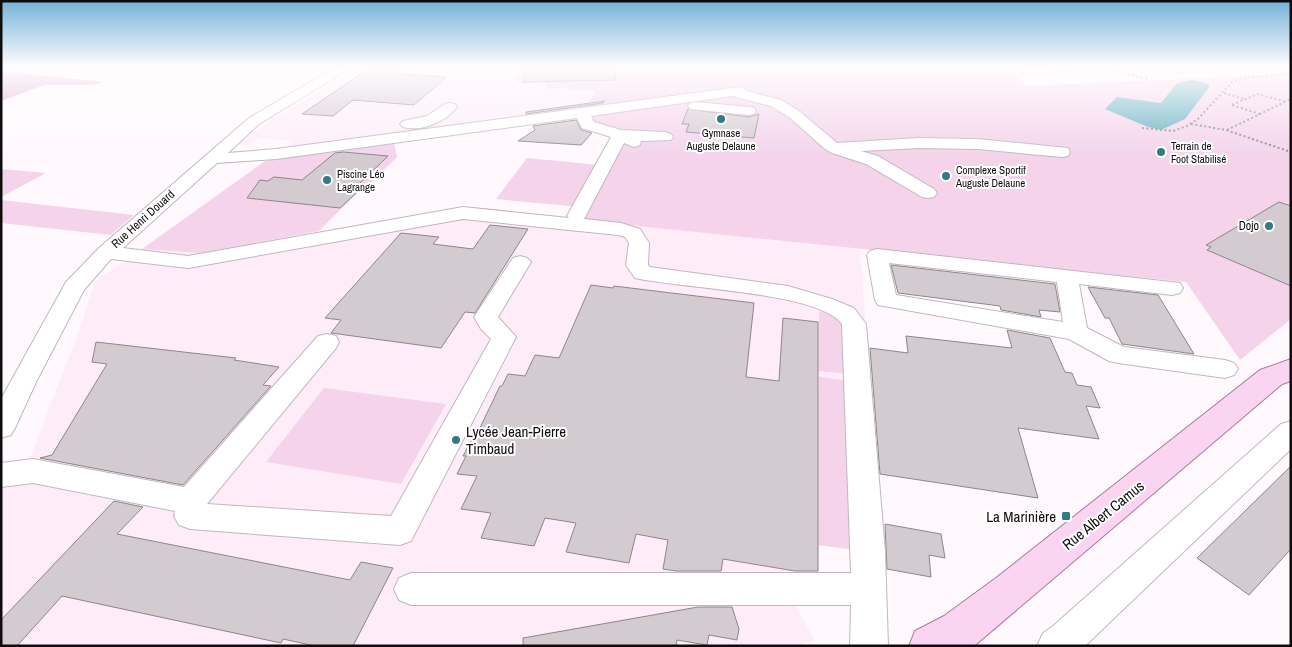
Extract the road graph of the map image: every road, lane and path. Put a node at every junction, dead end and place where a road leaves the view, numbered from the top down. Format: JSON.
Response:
{"nodes":[{"id":1,"x":295,"y":97,"type":"edge"},
{"id":2,"x":688,"y":97,"type":"edge"},
{"id":3,"x":757,"y":97,"type":"edge"},
{"id":4,"x":1219,"y":97,"type":"edge"},
{"id":5,"x":1239,"y":97,"type":"edge"},
{"id":6,"x":1250,"y":97,"type":"edge"},
{"id":7,"x":1269,"y":97,"type":"edge"},
{"id":8,"x":1245,"y":99,"type":"junction"},
{"id":9,"x":1291,"y":99,"type":"edge"},
{"id":10,"x":659,"y":101,"type":"junction"},
{"id":11,"x":1286,"y":102,"type":"junction"},
{"id":12,"x":450,"y":107,"type":"dead end"},
{"id":13,"x":749,"y":111,"type":"dead end"},
{"id":14,"x":582,"y":112,"type":"junction"},
{"id":15,"x":1260,"y":114,"type":"junction"},
{"id":16,"x":1190,"y":124,"type":"junction"},
{"id":17,"x":1142,"y":128,"type":"dead end"},
{"id":18,"x":1226,"y":130,"type":"junction"},
{"id":19,"x":620,"y":135,"type":"junction"},
{"id":20,"x":405,"y":137,"type":"junction"},
{"id":21,"x":665,"y":137,"type":"dead end"},
{"id":22,"x":642,"y":147,"type":"dead end"},
{"id":23,"x":1062,"y":152,"type":"dead end"},
{"id":24,"x":1291,"y":152,"type":"edge"},
{"id":25,"x":839,"y":153,"type":"junction"},
{"id":26,"x":217,"y":154,"type":"junction"},
{"id":27,"x":928,"y":193,"type":"dead end"},
{"id":28,"x":577,"y":216,"type":"dead end"},
{"id":29,"x":106,"y":252,"type":"junction"},
{"id":30,"x":520,"y":262,"type":"dead end"},
{"id":31,"x":1067,"y":276,"type":"junction"},
{"id":32,"x":1172,"y":288,"type":"dead end"},
{"id":33,"x":1076,"y":332,"type":"junction"},
{"id":34,"x":327,"y":342,"type":"dead end"},
{"id":35,"x":1284,"y":366,"type":"edge"},
{"id":36,"x":1225,"y":369,"type":"dead end"},
{"id":37,"x":1,"y":428,"type":"edge"},
{"id":38,"x":1291,"y":432,"type":"edge"},
{"id":39,"x":1,"y":475,"type":"edge"},
{"id":40,"x":191,"y":501,"type":"junction"},
{"id":41,"x":411,"y":589,"type":"dead end"},
{"id":42,"x":869,"y":589,"type":"junction"},
{"id":43,"x":1065,"y":644,"type":"edge"},
{"id":44,"x":869,"y":646,"type":"edge"},
{"id":45,"x":930,"y":646,"type":"edge"}],
"edges":[{"from":1,"to":26,"type":"street","name":"Rue Henri Douard"},
{"from":2,"to":10,"type":"street"},
{"from":3,"to":25,"type":"street"},
{"from":4,"to":16,"type":"path"},
{"from":5,"to":8,"type":"path"},
{"from":6,"to":8,"type":"path"},
{"from":7,"to":11,"type":"path"},
{"from":8,"to":15,"type":"path"},
{"from":9,"to":11,"type":"path"},
{"from":10,"to":13,"type":"street"},
{"from":10,"to":14,"type":"street"},
{"from":11,"to":15,"type":"path"},
{"from":12,"to":20,"type":"street"},
{"from":14,"to":19,"type":"street"},
{"from":14,"to":20,"type":"street"},
{"from":15,"to":18,"type":"path"},
{"from":16,"to":17,"type":"path"},
{"from":16,"to":18,"type":"path"},
{"from":18,"to":24,"type":"path"},
{"from":19,"to":21,"type":"street"},
{"from":19,"to":22,"type":"street"},
{"from":19,"to":28,"type":"street"},
{"from":20,"to":26,"type":"street"},
{"from":23,"to":25,"type":"street"},
{"from":25,"to":27,"type":"street"},
{"from":26,"to":29,"type":"street","name":"Rue Henri Douard"},
{"from":29,"to":37,"type":"street","name":"Rue Henri Douard"},
{"from":29,"to":42,"type":"street"},
{"from":30,"to":40,"type":"street"},
{"from":31,"to":32,"type":"street"},
{"from":31,"to":33,"type":"street"},
{"from":31,"to":33,"type":"street"},
{"from":33,"to":36,"type":"street"},
{"from":34,"to":40,"type":"street"},
{"from":35,"to":45,"type":"main road","name":"Rue Albert Camus"},
{"from":38,"to":43,"type":"street"},
{"from":39,"to":40,"type":"street"},
{"from":41,"to":42,"type":"street"},
{"from":42,"to":44,"type":"street"}]}
